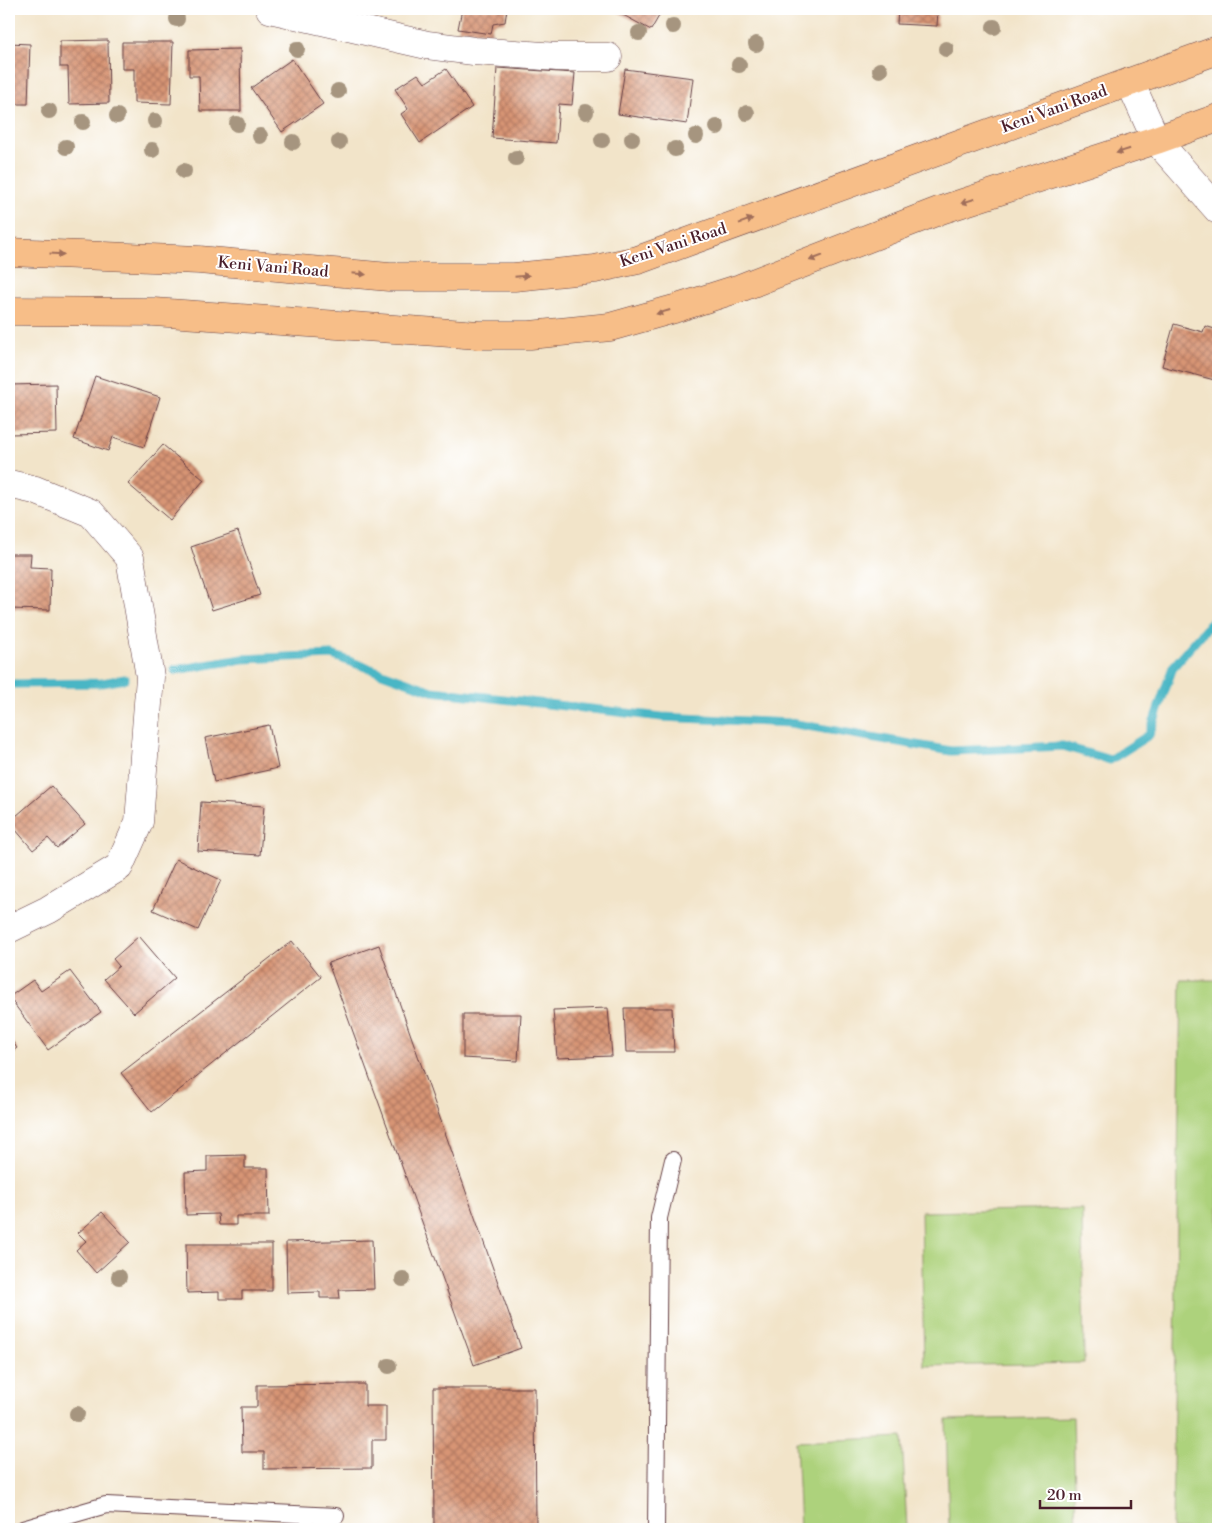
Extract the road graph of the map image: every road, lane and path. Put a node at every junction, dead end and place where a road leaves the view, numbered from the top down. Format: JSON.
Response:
{"nodes":[{"id":1,"x":270,"y":9,"type":"edge"},
{"id":2,"x":1218,"y":50,"type":"edge"},
{"id":3,"x":608,"y":57,"type":"dead end"},
{"id":4,"x":1130,"y":82,"type":"junction"},
{"id":5,"x":1218,"y":118,"type":"edge"},
{"id":6,"x":1156,"y":140,"type":"junction"},
{"id":7,"x":1218,"y":210,"type":"edge"},
{"id":8,"x":9,"y":252,"type":"edge"},
{"id":9,"x":9,"y":311,"type":"edge"},
{"id":10,"x":9,"y":484,"type":"edge"},
{"id":11,"x":9,"y":929,"type":"edge"},
{"id":12,"x":673,"y":1160,"type":"dead end"},
{"id":13,"x":336,"y":1516,"type":"dead end"},
{"id":14,"x":23,"y":1529,"type":"edge"},
{"id":15,"x":656,"y":1529,"type":"edge"}],
"edges":[{"from":1,"to":3,"type":"street"},
{"from":2,"to":4,"type":"main road","name":"Keni Vani Road"},
{"from":4,"to":6,"type":"street"},
{"from":8,"to":4,"type":"main road","name":"Keni Vani Road","one_way":true},
{"from":5,"to":6,"type":"main road"},
{"from":6,"to":7,"type":"street"},
{"from":6,"to":9,"type":"main road","one_way":true},
{"from":10,"to":11,"type":"street"},
{"from":12,"to":15,"type":"lane"},
{"from":13,"to":14,"type":"lane"}]}
